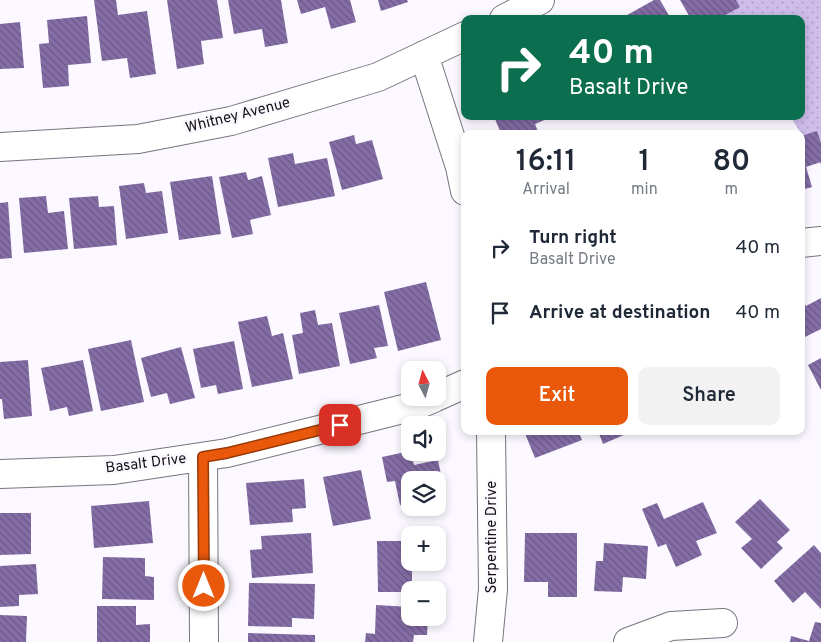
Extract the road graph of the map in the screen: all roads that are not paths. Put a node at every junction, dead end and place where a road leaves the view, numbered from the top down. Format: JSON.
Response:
{"nodes":[{"id":1,"x":540,"y":0,"type":"edge"},
{"id":2,"x":509,"y":11,"type":"edge"},
{"id":3,"x":461,"y":38,"type":"edge"},
{"id":4,"x":424,"y":55,"type":"junction"},
{"id":5,"x":0,"y":147,"type":"edge"},
{"id":6,"x":461,"y":173,"type":"edge"},
{"id":7,"x":821,"y":241,"type":"edge"},
{"id":8,"x":805,"y":243,"type":"edge"},
{"id":9,"x":461,"y":386,"type":"edge"},
{"id":10,"x":446,"y":392,"type":"edge"},
{"id":11,"x":415,"y":406,"type":"edge"},
{"id":12,"x":491,"y":435,"type":"edge"},
{"id":13,"x":203,"y":457,"type":"junction"},
{"id":14,"x":0,"y":474,"type":"edge"},
{"id":15,"x":723,"y":623,"type":"dead end"},
{"id":16,"x":204,"y":642,"type":"edge"},
{"id":17,"x":488,"y":642,"type":"edge"},
{"id":18,"x":628,"y":642,"type":"edge"}],
"edges":[{"from":1,"to":2,"type":"street"},
{"from":3,"to":4,"type":"street","name":"Whitney Avenue"},
{"from":4,"to":5,"type":"street","name":"Whitney Avenue"},
{"from":4,"to":6,"type":"street"},
{"from":7,"to":8,"type":"street"},
{"from":9,"to":10,"type":"street"},
{"from":11,"to":13,"type":"street","name":"Basalt Drive"},
{"from":12,"to":17,"type":"street","name":"Serpentine Drive"},
{"from":13,"to":14,"type":"street","name":"Basalt Drive"},
{"from":13,"to":16,"type":"street"},
{"from":15,"to":18,"type":"street"}]}
